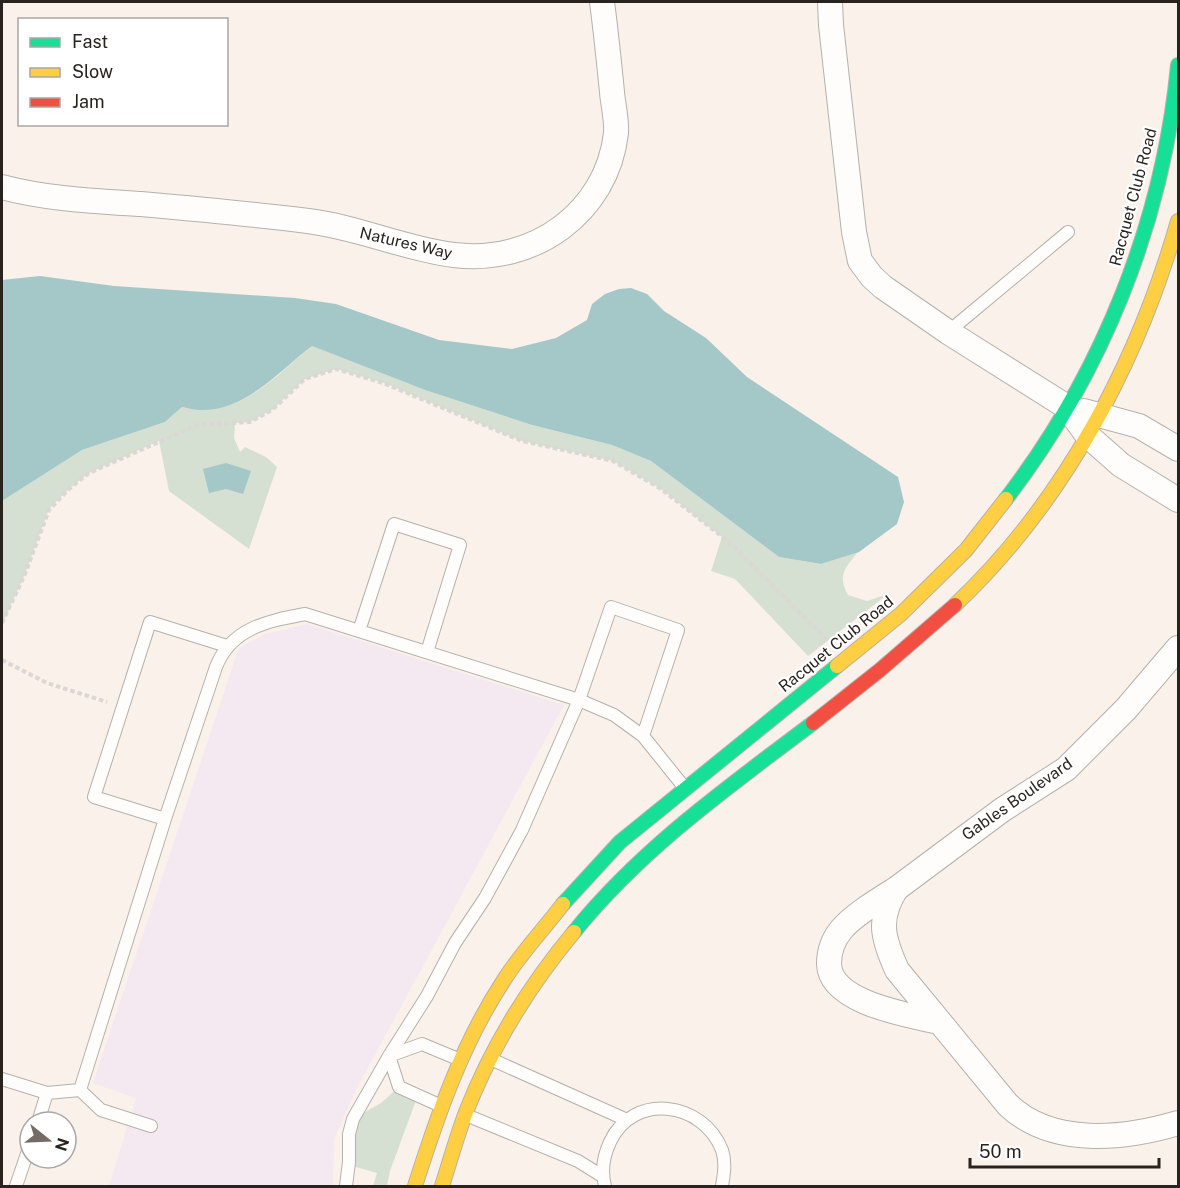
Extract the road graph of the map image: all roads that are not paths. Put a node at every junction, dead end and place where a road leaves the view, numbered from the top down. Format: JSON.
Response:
{"nodes":[{"id":1,"x":602,"y":2,"type":"edge"},
{"id":2,"x":830,"y":2,"type":"edge"},
{"id":3,"x":1179,"y":65,"type":"edge"},
{"id":4,"x":2,"y":188,"type":"edge"},
{"id":5,"x":1179,"y":221,"type":"edge"},
{"id":6,"x":1068,"y":232,"type":"dead end"},
{"id":7,"x":948,"y":332,"type":"junction"},
{"id":8,"x":1067,"y":407,"type":"junction"},
{"id":9,"x":1100,"y":415,"type":"junction"},
{"id":10,"x":1087,"y":435,"type":"junction"},
{"id":11,"x":1179,"y":449,"type":"edge"},
{"id":12,"x":1179,"y":500,"type":"edge"},
{"id":13,"x":359,"y":631,"type":"junction"},
{"id":14,"x":227,"y":646,"type":"junction"},
{"id":15,"x":1179,"y":648,"type":"edge"},
{"id":16,"x":427,"y":652,"type":"junction"},
{"id":17,"x":579,"y":700,"type":"junction"},
{"id":18,"x":643,"y":736,"type":"junction"},
{"id":19,"x":685,"y":788,"type":"junction"},
{"id":20,"x":703,"y":808,"type":"junction"},
{"id":21,"x":165,"y":819,"type":"junction"},
{"id":22,"x":896,"y":889,"type":"junction"},
{"id":23,"x":939,"y":1022,"type":"junction"},
{"id":24,"x":388,"y":1056,"type":"junction"},
{"id":25,"x":490,"y":1058,"type":"junction"},
{"id":26,"x":460,"y":1060,"type":"junction"},
{"id":27,"x":2,"y":1079,"type":"edge"},
{"id":28,"x":80,"y":1089,"type":"junction"},
{"id":29,"x":47,"y":1093,"type":"junction"},
{"id":30,"x":441,"y":1105,"type":"junction"},
{"id":31,"x":42,"y":1110,"type":"edge"},
{"id":32,"x":465,"y":1115,"type":"junction"},
{"id":33,"x":627,"y":1120,"type":"junction"},
{"id":34,"x":1179,"y":1123,"type":"edge"},
{"id":35,"x":151,"y":1126,"type":"dead end"},
{"id":36,"x":21,"y":1170,"type":"edge"},
{"id":37,"x":604,"y":1181,"type":"edge"},
{"id":38,"x":16,"y":1186,"type":"edge"},
{"id":39,"x":346,"y":1186,"type":"edge"},
{"id":40,"x":415,"y":1186,"type":"edge"},
{"id":41,"x":442,"y":1186,"type":"edge"},
{"id":42,"x":722,"y":1186,"type":"edge"}],
"edges":[{"from":1,"to":4,"type":"street","name":"Natures Way"},
{"from":2,"to":7,"type":"street"},
{"from":3,"to":8,"type":"street","name":"Racquet Club Road"},
{"from":5,"to":9,"type":"street"},
{"from":6,"to":7,"type":"lane"},
{"from":7,"to":8,"type":"street"},
{"from":8,"to":9,"type":"street"},
{"from":8,"to":10,"type":"street"},
{"from":8,"to":19,"type":"street","name":"Racquet Club Road"},
{"from":9,"to":10,"type":"street"},
{"from":9,"to":11,"type":"street"},
{"from":10,"to":12,"type":"street"},
{"from":10,"to":20,"type":"street"},
{"from":13,"to":14,"type":"lane"},
{"from":13,"to":16,"type":"lane"},
{"from":13,"to":16,"type":"lane"},
{"from":14,"to":21,"type":"lane"},
{"from":14,"to":21,"type":"lane"},
{"from":15,"to":22,"type":"street","name":"Gables Boulevard"},
{"from":16,"to":17,"type":"lane"},
{"from":17,"to":18,"type":"lane"},
{"from":17,"to":18,"type":"lane"},
{"from":17,"to":24,"type":"lane"},
{"from":18,"to":19,"type":"lane"},
{"from":19,"to":20,"type":"lane"},
{"from":19,"to":26,"type":"street","name":"Racquet Club Road"},
{"from":20,"to":25,"type":"street"},
{"from":21,"to":28,"type":"lane"},
{"from":22,"to":23,"type":"street"},
{"from":22,"to":23,"type":"street","name":"Gables Boulevard"},
{"from":23,"to":34,"type":"street"},
{"from":24,"to":26,"type":"lane"},
{"from":24,"to":30,"type":"lane"},
{"from":24,"to":39,"type":"lane"},
{"from":25,"to":26,"type":"lane"},
{"from":25,"to":32,"type":"street"},
{"from":25,"to":33,"type":"lane"},
{"from":26,"to":30,"type":"street","name":"Racquet Club Road"},
{"from":27,"to":29,"type":"lane"},
{"from":28,"to":29,"type":"lane"},
{"from":28,"to":35,"type":"lane"},
{"from":29,"to":31,"type":"lane"},
{"from":30,"to":32,"type":"lane"},
{"from":30,"to":40,"type":"street","name":"Racquet Club Road"},
{"from":32,"to":37,"type":"lane"},
{"from":32,"to":41,"type":"street"},
{"from":33,"to":37,"type":"lane"},
{"from":33,"to":42,"type":"lane"},
{"from":36,"to":38,"type":"lane"}]}
